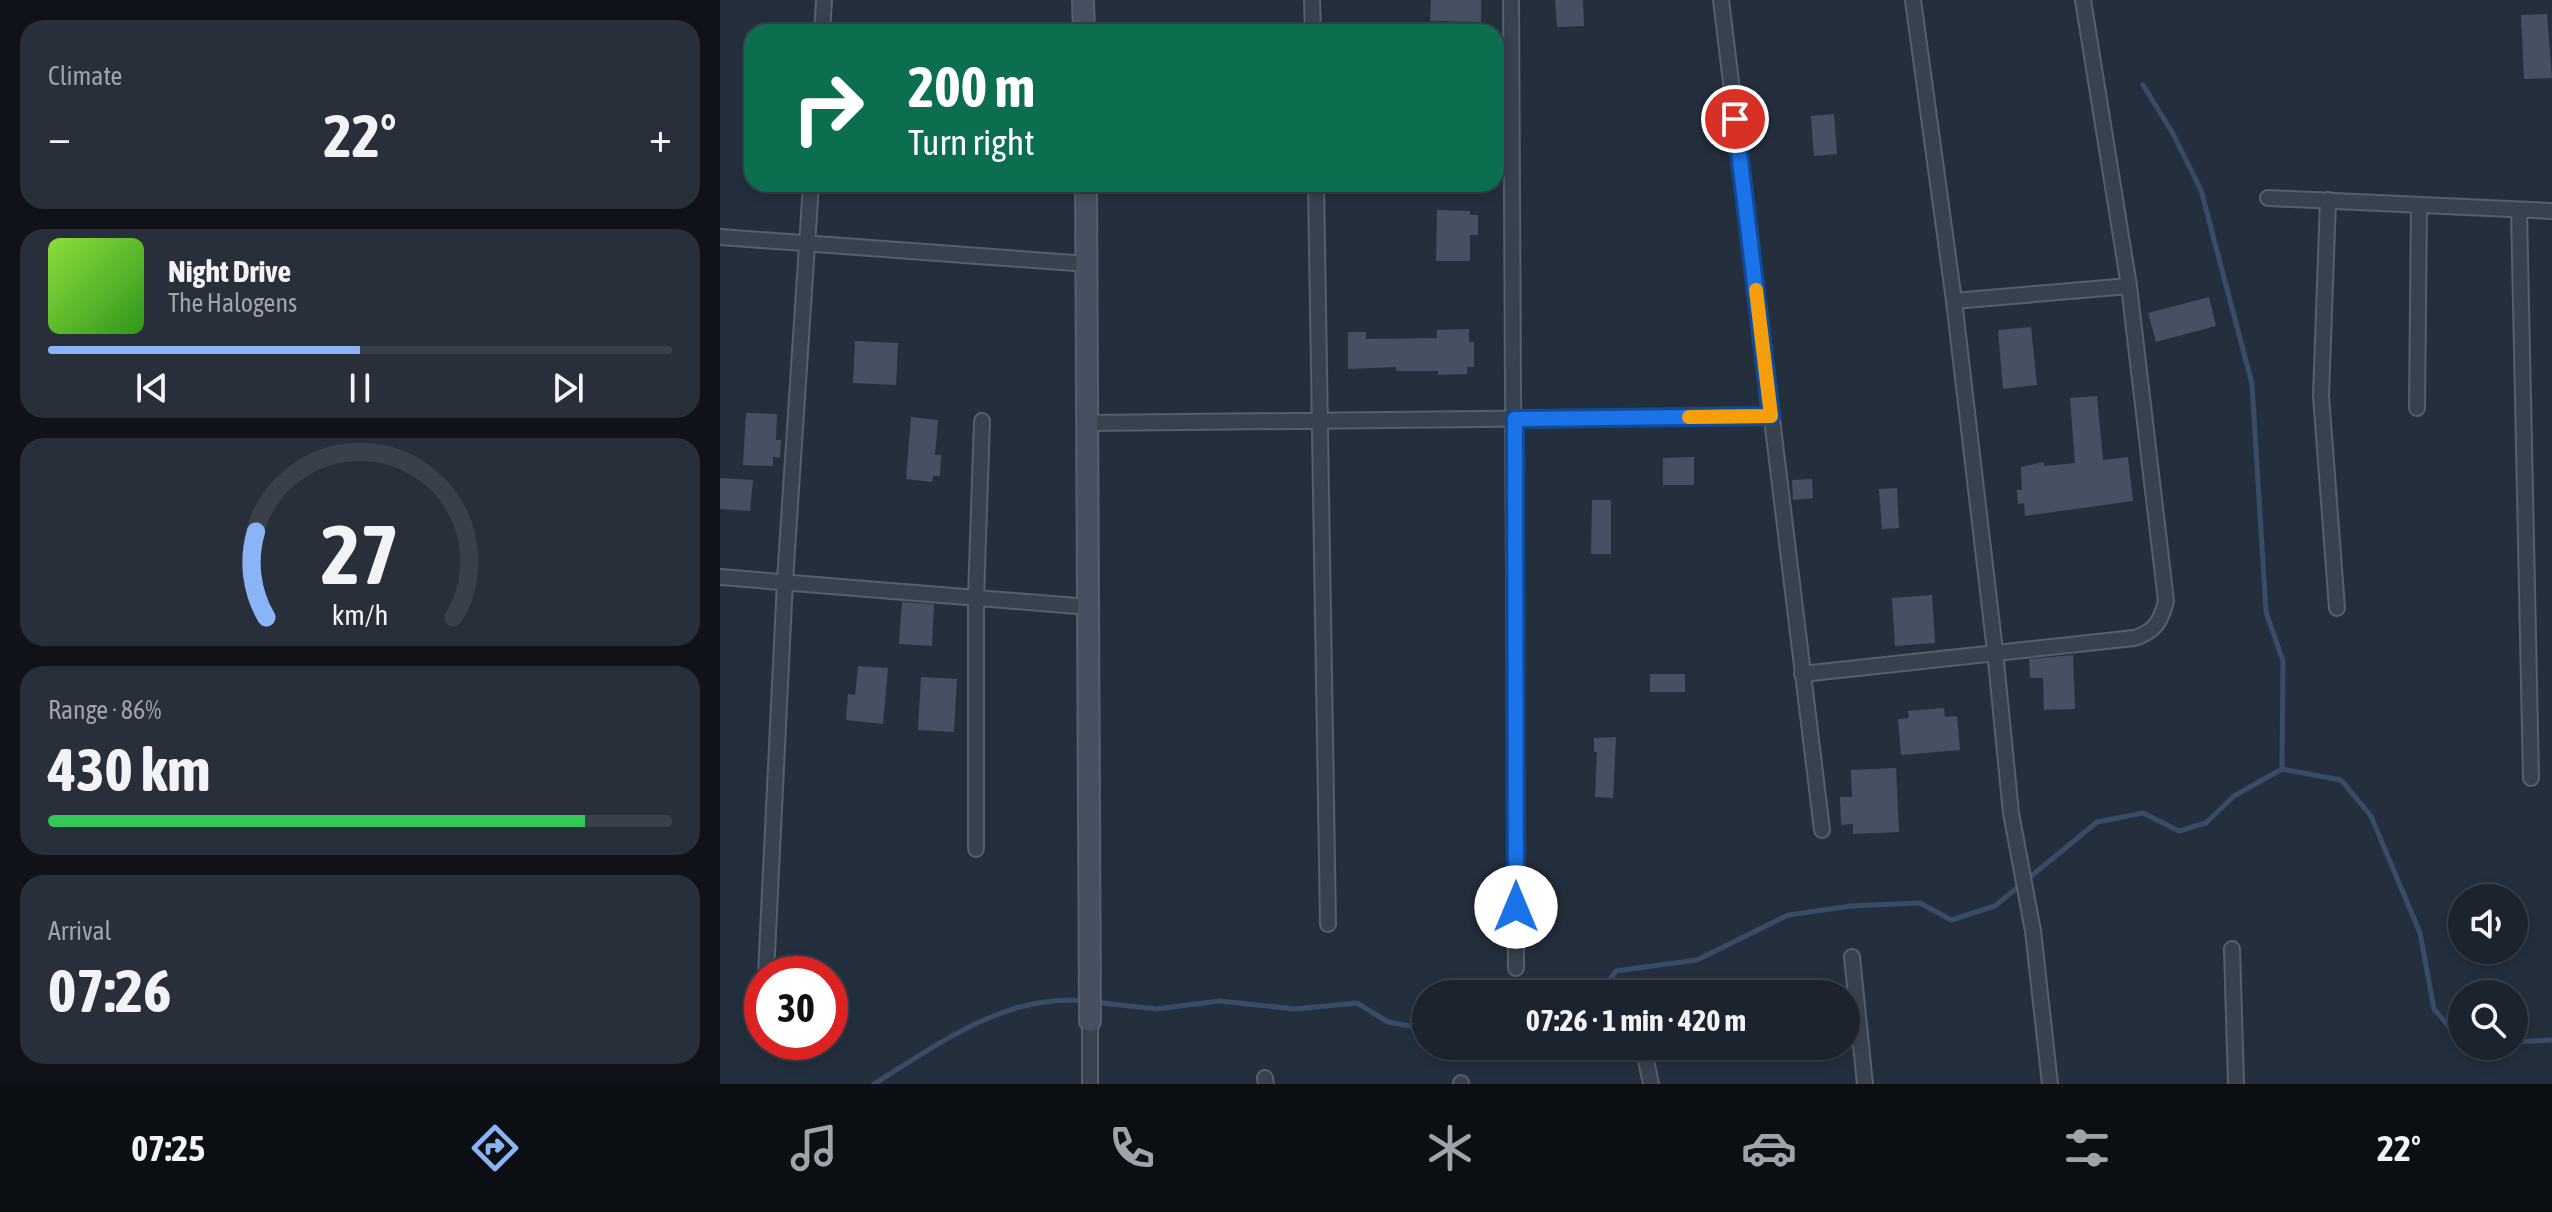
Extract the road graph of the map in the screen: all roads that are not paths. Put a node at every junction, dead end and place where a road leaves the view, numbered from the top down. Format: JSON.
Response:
{"nodes":[{"id":1,"x":824,"y":0,"type":"edge"},
{"id":2,"x":1083,"y":0,"type":"edge"},
{"id":3,"x":1312,"y":0,"type":"edge"},
{"id":4,"x":1511,"y":0,"type":"edge"},
{"id":5,"x":1721,"y":0,"type":"edge"},
{"id":6,"x":1913,"y":0,"type":"edge"},
{"id":7,"x":2083,"y":0,"type":"edge"},
{"id":8,"x":822,"y":24,"type":"edge"},
{"id":9,"x":1084,"y":24,"type":"edge"},
{"id":10,"x":1313,"y":24,"type":"edge"},
{"id":11,"x":810,"y":192,"type":"edge"},
{"id":12,"x":1086,"y":192,"type":"edge"},
{"id":13,"x":1316,"y":192,"type":"edge"},
{"id":14,"x":2268,"y":198,"type":"dead end"},
{"id":15,"x":2328,"y":200,"type":"junction"},
{"id":16,"x":2419,"y":205,"type":"junction"},
{"id":17,"x":2519,"y":210,"type":"junction"},
{"id":18,"x":2552,"y":211,"type":"edge"},
{"id":19,"x":720,"y":237,"type":"edge"},
{"id":20,"x":807,"y":243,"type":"junction"},
{"id":21,"x":1088,"y":264,"type":"junction"},
{"id":22,"x":2129,"y":286,"type":"junction"},
{"id":23,"x":1954,"y":301,"type":"junction"},
{"id":24,"x":2417,"y":408,"type":"dead end"},
{"id":25,"x":1771,"y":416,"type":"junction"},
{"id":26,"x":1515,"y":419,"type":"junction"},
{"id":27,"x":982,"y":421,"type":"dead end"},
{"id":28,"x":1320,"y":421,"type":"junction"},
{"id":29,"x":1088,"y":423,"type":"junction"},
{"id":30,"x":720,"y":577,"type":"edge"},
{"id":31,"x":785,"y":581,"type":"junction"},
{"id":32,"x":976,"y":598,"type":"junction"},
{"id":33,"x":1089,"y":607,"type":"junction"},
{"id":34,"x":2337,"y":608,"type":"dead end"},
{"id":35,"x":1995,"y":651,"type":"junction"},
{"id":36,"x":1802,"y":674,"type":"junction"},
{"id":37,"x":2531,"y":778,"type":"dead end"},
{"id":38,"x":1822,"y":830,"type":"dead end"},
{"id":39,"x":976,"y":849,"type":"dead end"},
{"id":40,"x":1328,"y":924,"type":"dead end"},
{"id":41,"x":2232,"y":949,"type":"dead end"},
{"id":42,"x":767,"y":956,"type":"edge"},
{"id":43,"x":1852,"y":957,"type":"dead end"},
{"id":44,"x":1516,"y":968,"type":"dead end"},
{"id":45,"x":1090,"y":1021,"type":"joint"},
{"id":46,"x":1646,"y":1060,"type":"edge"},
{"id":47,"x":1090,"y":1084,"type":"edge"},
{"id":48,"x":1651,"y":1084,"type":"edge"},
{"id":49,"x":1865,"y":1084,"type":"edge"},
{"id":50,"x":2050,"y":1084,"type":"edge"},
{"id":51,"x":2236,"y":1084,"type":"edge"}],
"edges":[{"from":1,"to":8,"type":"street"},
{"from":2,"to":9,"type":"street"},
{"from":3,"to":10,"type":"street"},
{"from":4,"to":26,"type":"street"},
{"from":5,"to":25,"type":"street"},
{"from":6,"to":23,"type":"street"},
{"from":7,"to":22,"type":"street"},
{"from":11,"to":20,"type":"street"},
{"from":12,"to":21,"type":"street"},
{"from":13,"to":28,"type":"street"},
{"from":14,"to":15,"type":"street"},
{"from":15,"to":16,"type":"street"},
{"from":15,"to":34,"type":"street"},
{"from":16,"to":17,"type":"street"},
{"from":16,"to":24,"type":"street"},
{"from":17,"to":18,"type":"street"},
{"from":17,"to":37,"type":"street"},
{"from":19,"to":20,"type":"street"},
{"from":20,"to":21,"type":"street"},
{"from":20,"to":31,"type":"street"},
{"from":21,"to":29,"type":"street"},
{"from":22,"to":23,"type":"street"},
{"from":22,"to":35,"type":"street"},
{"from":23,"to":35,"type":"street"},
{"from":25,"to":26,"type":"street"},
{"from":25,"to":36,"type":"street"},
{"from":26,"to":28,"type":"street"},
{"from":26,"to":44,"type":"street"},
{"from":27,"to":32,"type":"street"},
{"from":28,"to":29,"type":"street"},
{"from":28,"to":40,"type":"street"},
{"from":29,"to":33,"type":"street"},
{"from":30,"to":31,"type":"street"},
{"from":31,"to":32,"type":"street"},
{"from":31,"to":42,"type":"street"},
{"from":32,"to":33,"type":"street"},
{"from":32,"to":39,"type":"street"},
{"from":33,"to":45,"type":"street"},
{"from":35,"to":36,"type":"street"},
{"from":35,"to":50,"type":"street"},
{"from":36,"to":38,"type":"street"},
{"from":41,"to":51,"type":"street"},
{"from":43,"to":49,"type":"street"},
{"from":45,"to":47,"type":"street"},
{"from":46,"to":48,"type":"street"}]}
